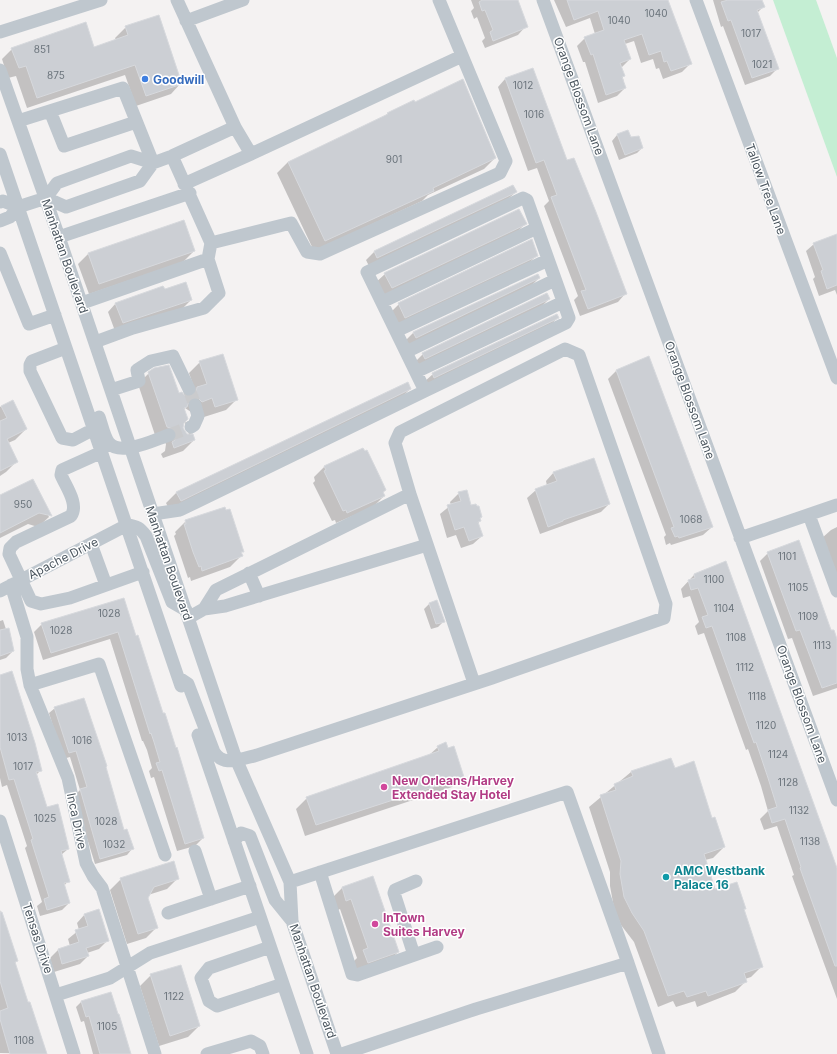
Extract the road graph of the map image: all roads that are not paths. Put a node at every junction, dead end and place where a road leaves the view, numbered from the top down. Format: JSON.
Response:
{"nodes":[{"id":1,"x":101,"y":0,"type":"edge"},
{"id":2,"x":177,"y":0,"type":"edge"},
{"id":3,"x":243,"y":0,"type":"edge"},
{"id":4,"x":439,"y":0,"type":"edge"},
{"id":5,"x":543,"y":0,"type":"edge"},
{"id":6,"x":696,"y":0,"type":"edge"},
{"id":7,"x":186,"y":21,"type":"junction"},
{"id":8,"x":0,"y":32,"type":"edge"},
{"id":9,"x":462,"y":56,"type":"junction"},
{"id":10,"x":0,"y":70,"type":"edge"},
{"id":11,"x":50,"y":110,"type":"junction"},
{"id":12,"x":18,"y":121,"type":"junction"},
{"id":13,"x":136,"y":122,"type":"junction"},
{"id":14,"x":235,"y":127,"type":"junction"},
{"id":15,"x":0,"y":154,"type":"edge"},
{"id":16,"x":251,"y":154,"type":"junction"},
{"id":17,"x":172,"y":156,"type":"junction"},
{"id":18,"x":153,"y":162,"type":"junction"},
{"id":19,"x":187,"y":188,"type":"junction"},
{"id":20,"x":46,"y":198,"type":"junction"},
{"id":21,"x":0,"y":202,"type":"edge"},
{"id":22,"x":18,"y":207,"type":"junction"},
{"id":23,"x":0,"y":221,"type":"edge"},
{"id":24,"x":537,"y":228,"type":"junction"},
{"id":25,"x":59,"y":237,"type":"junction"},
{"id":26,"x":211,"y":243,"type":"junction"},
{"id":27,"x":0,"y":253,"type":"edge"},
{"id":28,"x":208,"y":259,"type":"junction"},
{"id":29,"x":548,"y":260,"type":"junction"},
{"id":30,"x":555,"y":280,"type":"junction"},
{"id":31,"x":382,"y":302,"type":"junction"},
{"id":32,"x":563,"y":302,"type":"junction"},
{"id":33,"x":82,"y":303,"type":"junction"},
{"id":34,"x":55,"y":315,"type":"junction"},
{"id":35,"x":396,"y":332,"type":"junction"},
{"id":36,"x":95,"y":342,"type":"junction"},
{"id":37,"x":66,"y":348,"type":"junction"},
{"id":38,"x":406,"y":352,"type":"junction"},
{"id":39,"x":71,"y":361,"type":"junction"},
{"id":40,"x":416,"y":372,"type":"junction"},
{"id":41,"x":837,"y":378,"type":"edge"},
{"id":42,"x":189,"y":389,"type":"tunnel mouth"},
{"id":43,"x":111,"y":390,"type":"junction"},
{"id":44,"x":424,"y":391,"type":"junction"},
{"id":45,"x":195,"y":405,"type":"tunnel mouth"},
{"id":46,"x":191,"y":427,"type":"dead end"},
{"id":47,"x":94,"y":429,"type":"junction"},
{"id":48,"x":169,"y":435,"type":"tunnel mouth"},
{"id":49,"x":131,"y":449,"type":"junction"},
{"id":50,"x":102,"y":452,"type":"junction"},
{"id":51,"x":410,"y":494,"type":"junction"},
{"id":52,"x":837,"y":505,"type":"edge"},
{"id":53,"x":153,"y":514,"type":"junction"},
{"id":54,"x":809,"y":514,"type":"junction"},
{"id":55,"x":127,"y":525,"type":"junction"},
{"id":56,"x":740,"y":538,"type":"junction"},
{"id":57,"x":91,"y":544,"type":"junction"},
{"id":58,"x":427,"y":545,"type":"junction"},
{"id":59,"x":143,"y":572,"type":"junction"},
{"id":60,"x":249,"y":573,"type":"junction"},
{"id":61,"x":11,"y":585,"type":"edge"},
{"id":62,"x":106,"y":585,"type":"junction"},
{"id":63,"x":837,"y":591,"type":"edge"},
{"id":64,"x":259,"y":596,"type":"junction"},
{"id":65,"x":204,"y":609,"type":"junction"},
{"id":66,"x":187,"y":614,"type":"junction"},
{"id":67,"x":179,"y":678,"type":"junction"},
{"id":68,"x":474,"y":683,"type":"junction"},
{"id":69,"x":30,"y":685,"type":"junction"},
{"id":70,"x":236,"y":759,"type":"junction"},
{"id":71,"x":837,"y":800,"type":"edge"},
{"id":72,"x":0,"y":821,"type":"edge"},
{"id":73,"x":234,"y":841,"type":"junction"},
{"id":74,"x":195,"y":851,"type":"dead end"},
{"id":75,"x":165,"y":855,"type":"dead end"},
{"id":76,"x":320,"y":872,"type":"junction"},
{"id":77,"x":416,"y":881,"type":"dead end"},
{"id":78,"x":290,"y":882,"type":"junction"},
{"id":79,"x":250,"y":886,"type":"junction"},
{"id":80,"x":211,"y":899,"type":"junction"},
{"id":81,"x":168,"y":913,"type":"dead end"},
{"id":82,"x":260,"y":917,"type":"junction"},
{"id":83,"x":292,"y":921,"type":"junction"},
{"id":84,"x":270,"y":947,"type":"junction"},
{"id":85,"x":436,"y":947,"type":"dead end"},
{"id":86,"x":414,"y":955,"type":"junction"},
{"id":87,"x":628,"y":964,"type":"junction"},
{"id":88,"x":128,"y":967,"type":"junction"},
{"id":89,"x":283,"y":984,"type":"junction"},
{"id":90,"x":56,"y":995,"type":"junction"},
{"id":91,"x":74,"y":1054,"type":"edge"},
{"id":92,"x":155,"y":1054,"type":"edge"},
{"id":93,"x":207,"y":1054,"type":"edge"},
{"id":94,"x":263,"y":1054,"type":"edge"},
{"id":95,"x":307,"y":1054,"type":"edge"},
{"id":96,"x":337,"y":1054,"type":"edge"},
{"id":97,"x":342,"y":1054,"type":"edge"},
{"id":98,"x":659,"y":1054,"type":"edge"}],
"edges":[{"from":1,"to":8,"type":"street"},
{"from":2,"to":7,"type":"street"},
{"from":3,"to":7,"type":"street"},
{"from":4,"to":9,"type":"street"},
{"from":5,"to":56,"type":"street","name":"Orange Blossom Lane"},
{"from":6,"to":41,"type":"street","name":"Tallow Tree Lane"},
{"from":7,"to":14,"type":"street"},
{"from":9,"to":16,"type":"street"},
{"from":9,"to":26,"type":"street"},
{"from":10,"to":12,"type":"street","name":"Manhattan Boulevard"},
{"from":11,"to":12,"type":"street"},
{"from":11,"to":13,"type":"street"},
{"from":11,"to":13,"type":"street"},
{"from":12,"to":20,"type":"street","name":"Manhattan Boulevard"},
{"from":13,"to":18,"type":"street"},
{"from":14,"to":16,"type":"street"},
{"from":14,"to":17,"type":"street"},
{"from":15,"to":22,"type":"street"},
{"from":16,"to":19,"type":"street"},
{"from":17,"to":18,"type":"street"},
{"from":17,"to":19,"type":"street"},
{"from":18,"to":20,"type":"street"},
{"from":18,"to":20,"type":"street"},
{"from":19,"to":25,"type":"street"},
{"from":19,"to":26,"type":"street"},
{"from":20,"to":22,"type":"street"},
{"from":20,"to":25,"type":"street","name":"Manhattan Boulevard"},
{"from":21,"to":22,"type":"street"},
{"from":22,"to":23,"type":"street"},
{"from":22,"to":34,"type":"street"},
{"from":24,"to":29,"type":"street"},
{"from":24,"to":31,"type":"street"},
{"from":24,"to":31,"type":"street"},
{"from":25,"to":33,"type":"street","name":"Manhattan Boulevard"},
{"from":26,"to":28,"type":"street"},
{"from":27,"to":34,"type":"street"},
{"from":28,"to":33,"type":"street"},
{"from":28,"to":36,"type":"street"},
{"from":29,"to":30,"type":"street"},
{"from":29,"to":35,"type":"street"},
{"from":30,"to":32,"type":"street"},
{"from":30,"to":38,"type":"street"},
{"from":31,"to":35,"type":"street"},
{"from":32,"to":40,"type":"street"},
{"from":32,"to":44,"type":"street"},
{"from":33,"to":36,"type":"street","name":"Manhattan Boulevard"},
{"from":34,"to":37,"type":"street"},
{"from":35,"to":38,"type":"street"},
{"from":36,"to":43,"type":"street","name":"Manhattan Boulevard"},
{"from":37,"to":39,"type":"street"},
{"from":37,"to":47,"type":"street"},
{"from":38,"to":40,"type":"street"},
{"from":39,"to":47,"type":"street"},
{"from":39,"to":49,"type":"street"},
{"from":40,"to":44,"type":"street"},
{"from":42,"to":43,"type":"street"},
{"from":43,"to":49,"type":"street","name":"Manhattan Boulevard"},
{"from":44,"to":53,"type":"street"},
{"from":45,"to":46,"type":"street"},
{"from":47,"to":50,"type":"street"},
{"from":48,"to":49,"type":"street"},
{"from":49,"to":53,"type":"street","name":"Manhattan Boulevard"},
{"from":50,"to":55,"type":"street"},
{"from":50,"to":61,"type":"street"},
{"from":51,"to":58,"type":"street"},
{"from":51,"to":60,"type":"street"},
{"from":51,"to":68,"type":"street"},
{"from":52,"to":54,"type":"street"},
{"from":53,"to":66,"type":"street","name":"Manhattan Boulevard"},
{"from":54,"to":56,"type":"street"},
{"from":54,"to":63,"type":"street"},
{"from":55,"to":57,"type":"street","name":"Apache Drive"},
{"from":55,"to":59,"type":"street"},
{"from":55,"to":66,"type":"street"},
{"from":56,"to":71,"type":"street","name":"Orange Blossom Lane"},
{"from":57,"to":61,"type":"street","name":"Apache Drive"},
{"from":57,"to":62,"type":"street"},
{"from":58,"to":64,"type":"street"},
{"from":58,"to":68,"type":"street"},
{"from":59,"to":62,"type":"street"},
{"from":59,"to":67,"type":"street"},
{"from":60,"to":64,"type":"street"},
{"from":60,"to":65,"type":"street"},
{"from":61,"to":62,"type":"street"},
{"from":61,"to":69,"type":"street","name":"Inca Drive"},
{"from":64,"to":65,"type":"street"},
{"from":65,"to":66,"type":"street"},
{"from":66,"to":70,"type":"street","name":"Manhattan Boulevard"},
{"from":67,"to":70,"type":"street"},
{"from":67,"to":73,"type":"street"},
{"from":68,"to":70,"type":"street"},
{"from":69,"to":75,"type":"street"},
{"from":69,"to":88,"type":"street","name":"Inca Drive"},
{"from":70,"to":78,"type":"street","name":"Manhattan Boulevard"},
{"from":72,"to":90,"type":"street","name":"Tensas Drive"},
{"from":73,"to":79,"type":"street"},
{"from":73,"to":83,"type":"street"},
{"from":74,"to":80,"type":"street"},
{"from":76,"to":78,"type":"street"},
{"from":76,"to":86,"type":"street"},
{"from":76,"to":87,"type":"street"},
{"from":77,"to":86,"type":"street"},
{"from":78,"to":83,"type":"street","name":"Manhattan Boulevard"},
{"from":79,"to":80,"type":"street"},
{"from":79,"to":82,"type":"street"},
{"from":80,"to":81,"type":"street"},
{"from":82,"to":84,"type":"street"},
{"from":82,"to":88,"type":"street"},
{"from":83,"to":96,"type":"street","name":"Manhattan Boulevard"},
{"from":84,"to":89,"type":"street"},
{"from":84,"to":89,"type":"street"},
{"from":85,"to":86,"type":"street"},
{"from":87,"to":97,"type":"street"},
{"from":87,"to":98,"type":"street"},
{"from":88,"to":90,"type":"street"},
{"from":88,"to":92,"type":"street","name":"Inca Drive"},
{"from":89,"to":95,"type":"street"},
{"from":90,"to":91,"type":"street","name":"Tensas Drive"},
{"from":93,"to":94,"type":"street"}]}
